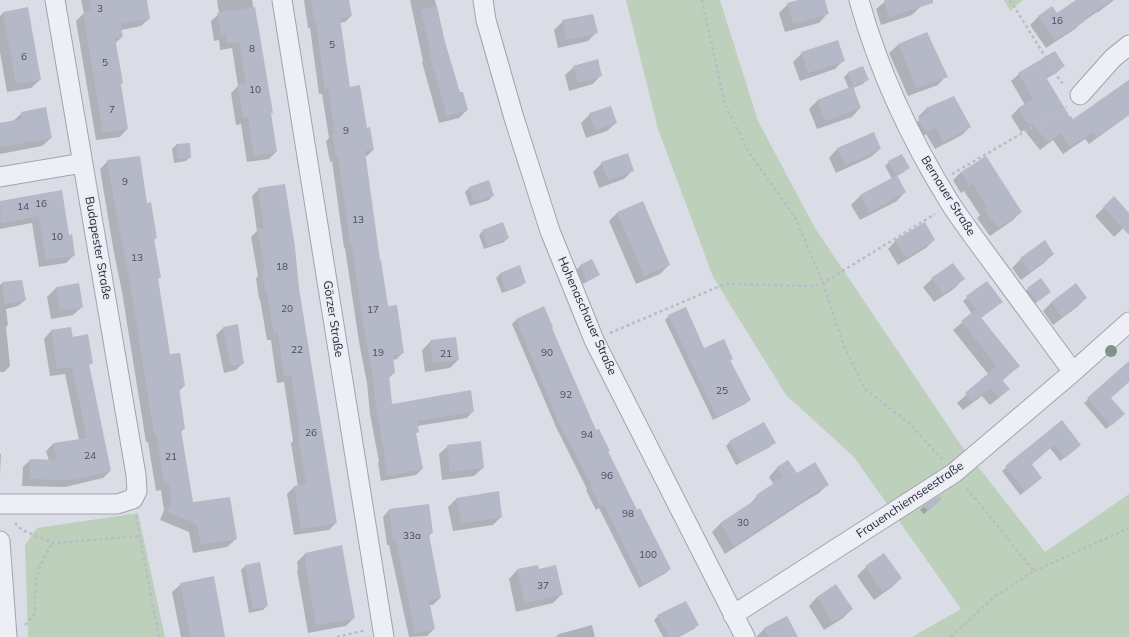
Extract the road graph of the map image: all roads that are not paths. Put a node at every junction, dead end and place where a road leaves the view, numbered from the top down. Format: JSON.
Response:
{"nodes":[{"id":1,"x":55,"y":0,"type":"edge"},
{"id":2,"x":282,"y":0,"type":"edge"},
{"id":3,"x":483,"y":0,"type":"edge"},
{"id":4,"x":859,"y":0,"type":"edge"},
{"id":5,"x":1129,"y":45,"type":"edge"},
{"id":6,"x":1080,"y":95,"type":"road end"},
{"id":7,"x":83,"y":162,"type":"junction"},
{"id":8,"x":0,"y":177,"type":"edge"},
{"id":9,"x":1129,"y":322,"type":"edge"},
{"id":10,"x":1074,"y":372,"type":"junction"},
{"id":11,"x":0,"y":504,"type":"edge"},
{"id":12,"x":0,"y":541,"type":"edge"},
{"id":13,"x":733,"y":615,"type":"junction"},
{"id":14,"x":382,"y":632,"type":"edge"},
{"id":15,"x":6,"y":634,"type":"edge"},
{"id":16,"x":745,"y":637,"type":"edge"}],
"edges":[{"from":1,"to":7,"type":"street","name":"Budapester Straße"},
{"from":2,"to":14,"type":"street","name":"Görzer Straße"},
{"from":3,"to":13,"type":"street","name":"Hohenaschauer Straße"},
{"from":4,"to":10,"type":"street","name":"Bernauer Straße"},
{"from":5,"to":6,"type":"street"},
{"from":7,"to":8,"type":"street"},
{"from":7,"to":11,"type":"street","name":"Budapester Straße"},
{"from":9,"to":10,"type":"street","name":"Frauenchiemseestraße"},
{"from":10,"to":13,"type":"street","name":"Frauenchiemseestraße"},
{"from":12,"to":15,"type":"street"},
{"from":13,"to":16,"type":"street","name":"Hohenaschauer Straße"}]}
